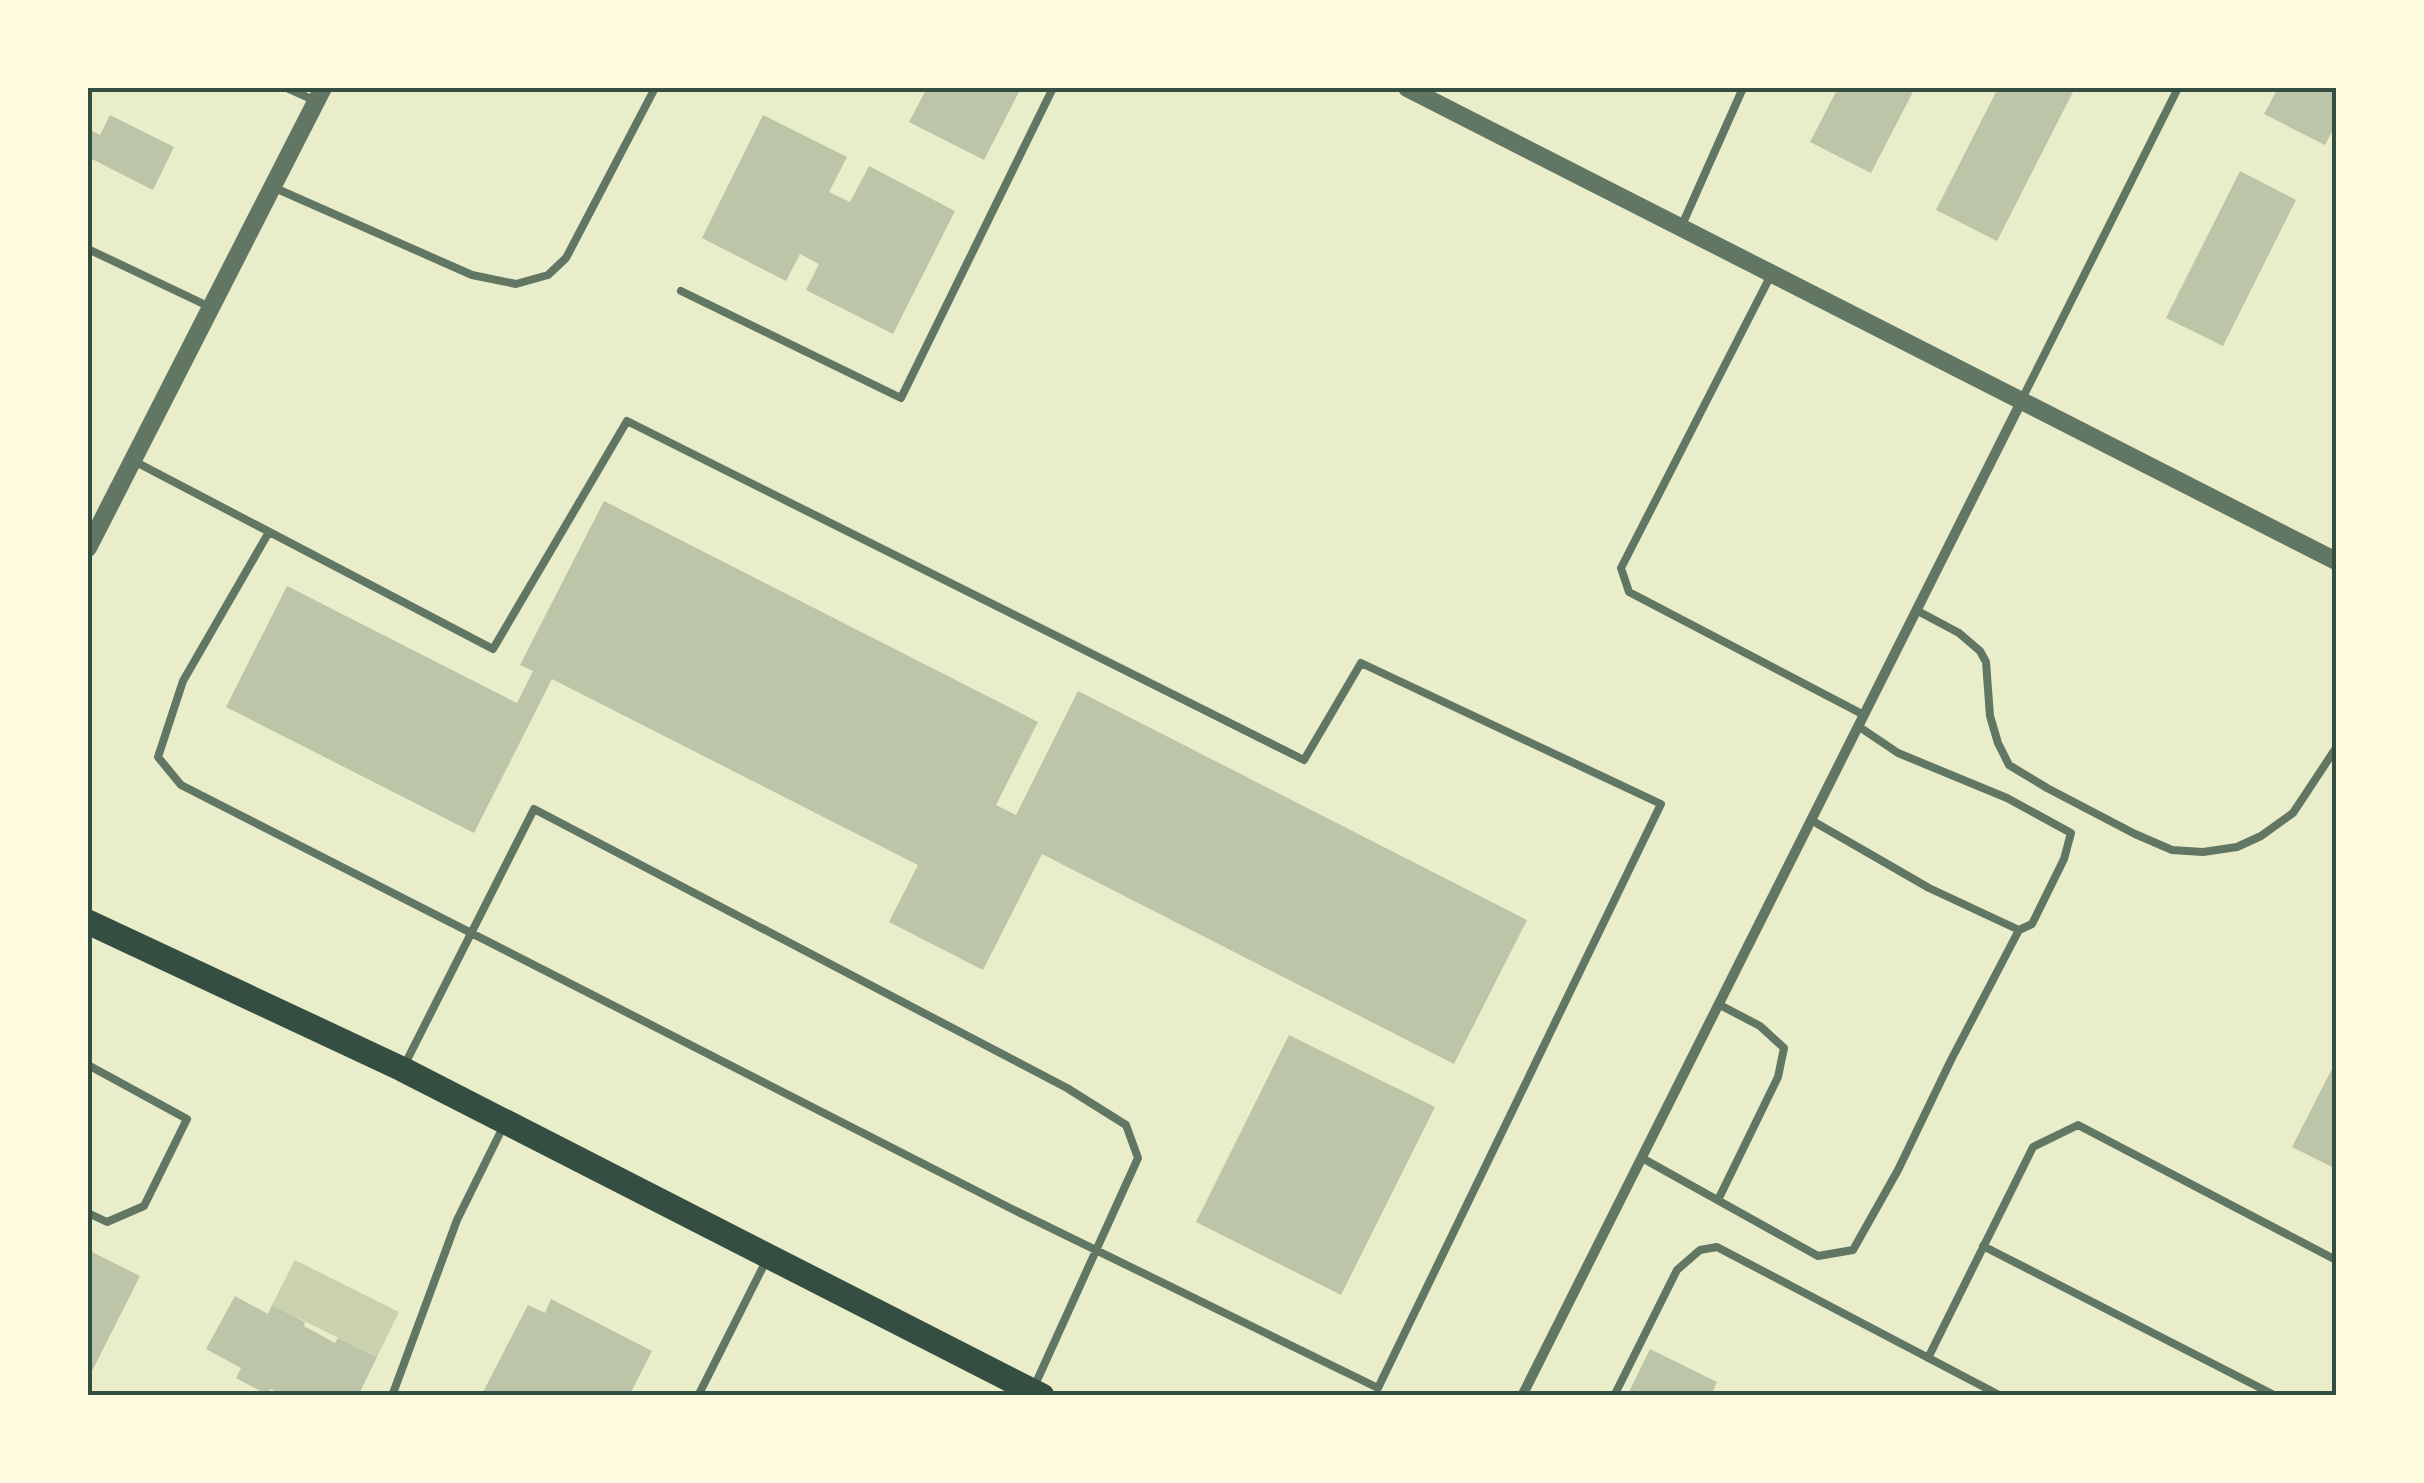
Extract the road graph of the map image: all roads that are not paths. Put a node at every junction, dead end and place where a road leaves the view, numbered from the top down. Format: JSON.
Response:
{"nodes":[{"id":1,"x":287,"y":88,"type":"edge"},
{"id":2,"x":655,"y":88,"type":"edge"},
{"id":3,"x":1053,"y":88,"type":"edge"},
{"id":4,"x":1407,"y":88,"type":"edge"},
{"id":5,"x":1743,"y":88,"type":"edge"},
{"id":6,"x":2178,"y":88,"type":"edge"},
{"id":7,"x":319,"y":94,"type":"edge"},
{"id":8,"x":272,"y":186,"type":"junction"},
{"id":9,"x":1682,"y":226,"type":"junction"},
{"id":10,"x":88,"y":249,"type":"edge"},
{"id":11,"x":1772,"y":273,"type":"junction"},
{"id":12,"x":682,"y":291,"type":"dead end"},
{"id":13,"x":210,"y":307,"type":"junction"},
{"id":14,"x":2022,"y":399,"type":"junction"},
{"id":15,"x":132,"y":460,"type":"junction"},
{"id":16,"x":269,"y":532,"type":"junction"},
{"id":17,"x":88,"y":548,"type":"edge"},
{"id":18,"x":2336,"y":561,"type":"edge"},
{"id":19,"x":1916,"y":610,"type":"junction"},
{"id":20,"x":1861,"y":720,"type":"junction"},
{"id":21,"x":2336,"y":748,"type":"edge"},
{"id":22,"x":1811,"y":820,"type":"junction"},
{"id":23,"x":88,"y":922,"type":"edge"},
{"id":24,"x":2020,"y":930,"type":"junction"},
{"id":25,"x":472,"y":933,"type":"junction"},
{"id":26,"x":1718,"y":1004,"type":"junction"},
{"id":27,"x":88,"y":1066,"type":"edge"},
{"id":28,"x":402,"y":1069,"type":"junction"},
{"id":29,"x":506,"y":1121,"type":"junction"},
{"id":30,"x":1642,"y":1158,"type":"junction"},
{"id":31,"x":1718,"y":1200,"type":"junction"},
{"id":32,"x":88,"y":1213,"type":"edge"},
{"id":33,"x":1983,"y":1246,"type":"junction"},
{"id":34,"x":1097,"y":1250,"type":"junction"},
{"id":35,"x":769,"y":1256,"type":"junction"},
{"id":36,"x":2336,"y":1260,"type":"edge"},
{"id":37,"x":1928,"y":1358,"type":"junction"},
{"id":38,"x":1037,"y":1393,"type":"edge"},
{"id":39,"x":392,"y":1396,"type":"edge"},
{"id":40,"x":698,"y":1396,"type":"edge"},
{"id":41,"x":1522,"y":1396,"type":"edge"},
{"id":42,"x":1614,"y":1396,"type":"edge"},
{"id":43,"x":2001,"y":1396,"type":"edge"},
{"id":44,"x":2276,"y":1396,"type":"edge"}],
"edges":[{"from":1,"to":7,"type":"lane"},
{"from":2,"to":8,"type":"lane"},
{"from":3,"to":12,"type":"lane"},
{"from":4,"to":9,"type":"street"},
{"from":5,"to":9,"type":"lane"},
{"from":6,"to":14,"type":"lane"},
{"from":7,"to":8,"type":"street"},
{"from":8,"to":13,"type":"street"},
{"from":9,"to":11,"type":"street"},
{"from":10,"to":13,"type":"lane"},
{"from":11,"to":14,"type":"street"},
{"from":11,"to":20,"type":"lane"},
{"from":13,"to":15,"type":"street"},
{"from":14,"to":18,"type":"street"},
{"from":14,"to":19,"type":"street"},
{"from":15,"to":16,"type":"lane"},
{"from":15,"to":17,"type":"street"},
{"from":16,"to":25,"type":"lane"},
{"from":16,"to":34,"type":"lane"},
{"from":19,"to":20,"type":"street"},
{"from":19,"to":21,"type":"lane"},
{"from":20,"to":22,"type":"street"},
{"from":20,"to":24,"type":"lane"},
{"from":22,"to":24,"type":"lane"},
{"from":22,"to":26,"type":"street"},
{"from":23,"to":28,"type":"main road"},
{"from":24,"to":31,"type":"lane"},
{"from":25,"to":28,"type":"lane"},
{"from":25,"to":34,"type":"lane"},
{"from":25,"to":34,"type":"lane"},
{"from":26,"to":30,"type":"street"},
{"from":26,"to":31,"type":"lane"},
{"from":27,"to":32,"type":"lane"},
{"from":28,"to":29,"type":"main road"},
{"from":29,"to":35,"type":"main road"},
{"from":29,"to":39,"type":"lane"},
{"from":30,"to":31,"type":"lane"},
{"from":30,"to":41,"type":"street"},
{"from":33,"to":36,"type":"lane"},
{"from":33,"to":37,"type":"lane"},
{"from":33,"to":44,"type":"lane"},
{"from":34,"to":38,"type":"lane"},
{"from":35,"to":38,"type":"main road"},
{"from":35,"to":40,"type":"lane"},
{"from":37,"to":42,"type":"lane"},
{"from":37,"to":43,"type":"lane"}]}
